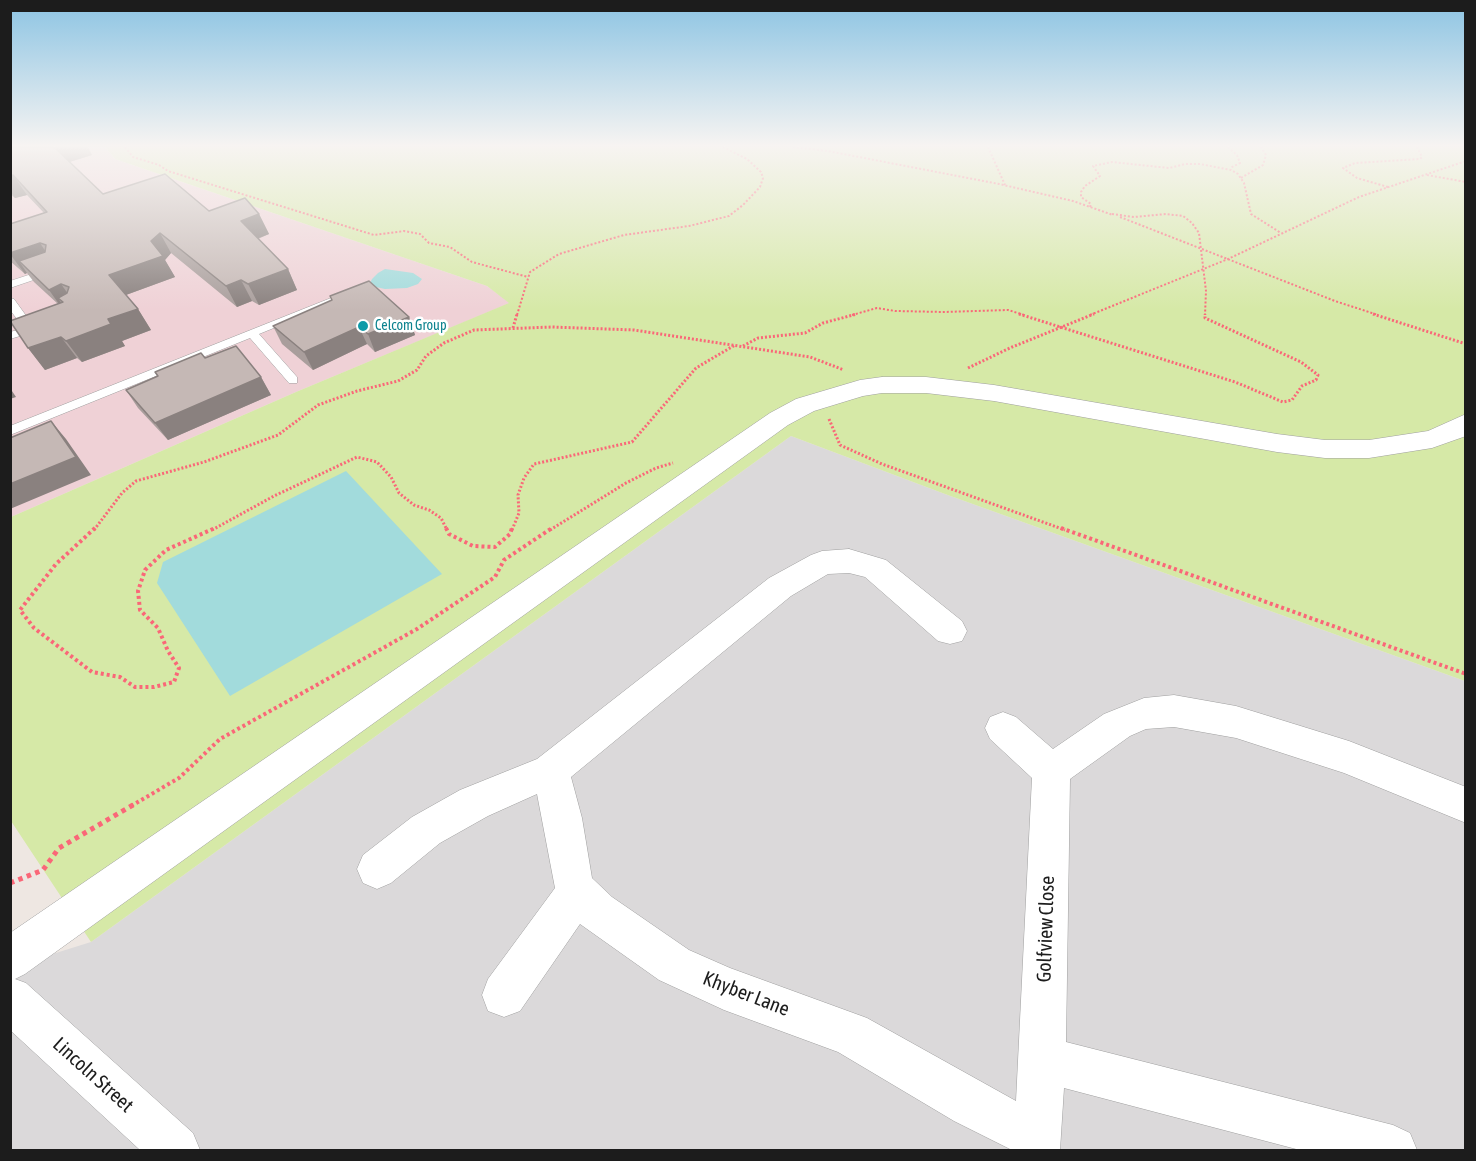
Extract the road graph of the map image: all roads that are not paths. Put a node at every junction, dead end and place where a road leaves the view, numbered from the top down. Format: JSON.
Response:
{"nodes":[{"id":1,"x":55,"y":269,"type":"edge"},
{"id":2,"x":10,"y":285,"type":"edge"},
{"id":3,"x":336,"y":298,"type":"edge"},
{"id":4,"x":10,"y":301,"type":"edge"},
{"id":5,"x":21,"y":317,"type":"edge"},
{"id":6,"x":49,"y":323,"type":"edge"},
{"id":7,"x":252,"y":333,"type":"junction"},
{"id":8,"x":10,"y":336,"type":"edge"},
{"id":9,"x":293,"y":380,"type":"dead end"},
{"id":10,"x":1466,"y":423,"type":"edge"},
{"id":11,"x":10,"y":431,"type":"edge"},
{"id":12,"x":950,"y":632,"type":"dead end"},
{"id":13,"x":1004,"y":728,"type":"dead end"},
{"id":14,"x":550,"y":771,"type":"junction"},
{"id":15,"x":1051,"y":771,"type":"junction"},
{"id":16,"x":1466,"y":805,"type":"edge"},
{"id":17,"x":376,"y":869,"type":"dead end"},
{"id":18,"x":577,"y":891,"type":"junction"},
{"id":19,"x":10,"y":959,"type":"edge"},
{"id":20,"x":504,"y":995,"type":"dead end"},
{"id":21,"x":10,"y":999,"type":"edge"},
{"id":22,"x":1043,"y":1059,"type":"junction"},
{"id":23,"x":1036,"y":1143,"type":"edge"},
{"id":24,"x":176,"y":1150,"type":"edge"},
{"id":25,"x":1393,"y":1150,"type":"edge"}],
"edges":[{"from":1,"to":2,"type":"lane"},
{"from":3,"to":7,"type":"lane"},
{"from":4,"to":5,"type":"lane"},
{"from":6,"to":8,"type":"lane"},
{"from":7,"to":9,"type":"lane"},
{"from":7,"to":11,"type":"lane"},
{"from":10,"to":19,"type":"street"},
{"from":12,"to":14,"type":"street"},
{"from":13,"to":15,"type":"street"},
{"from":14,"to":17,"type":"street"},
{"from":14,"to":18,"type":"street","name":"Khyber Lane"},
{"from":15,"to":16,"type":"street"},
{"from":15,"to":22,"type":"street","name":"Golfview Close"},
{"from":18,"to":20,"type":"street"},
{"from":18,"to":23,"type":"street","name":"Khyber Lane"},
{"from":21,"to":24,"type":"street","name":"Lincoln Street"},
{"from":22,"to":23,"type":"street","name":"Golfview Close"},
{"from":22,"to":25,"type":"street"}]}
